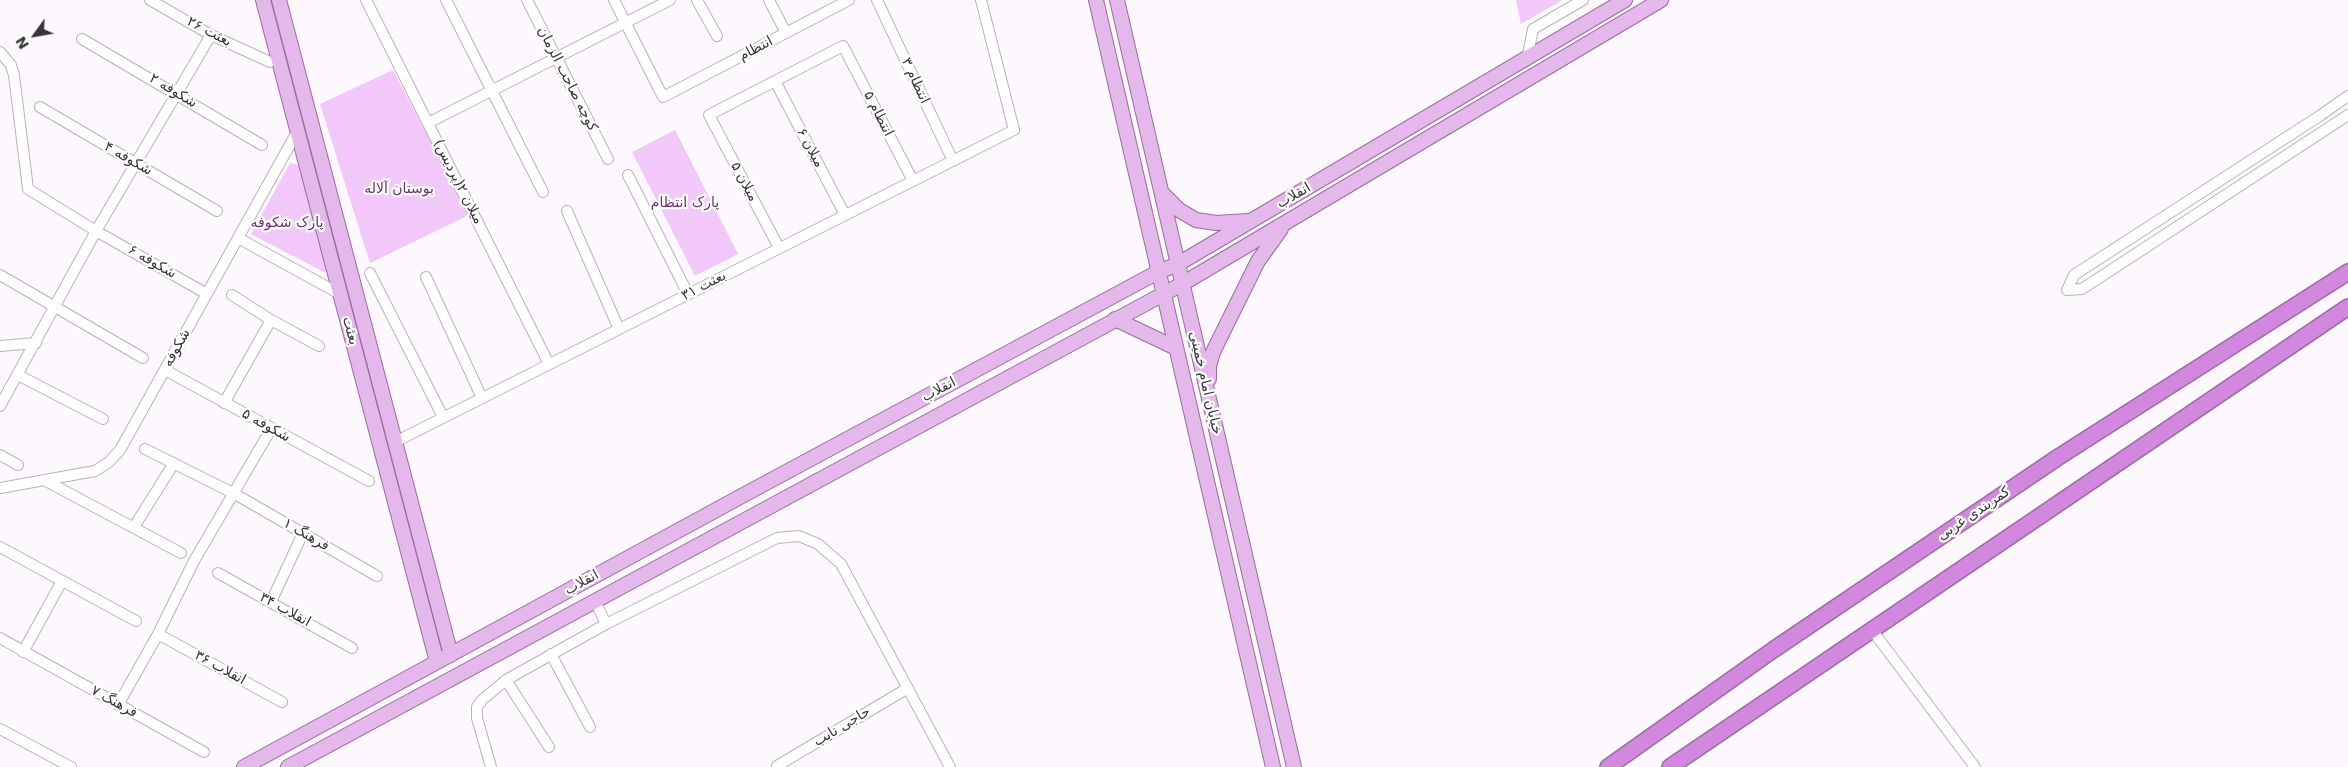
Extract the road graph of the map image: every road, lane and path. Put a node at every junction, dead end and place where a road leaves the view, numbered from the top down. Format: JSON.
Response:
{"nodes":[{"id":1,"x":150,"y":0,"type":"edge"},
{"id":2,"x":263,"y":0,"type":"edge"},
{"id":3,"x":279,"y":0,"type":"edge"},
{"id":4,"x":366,"y":0,"type":"edge"},
{"id":5,"x":446,"y":0,"type":"edge"},
{"id":6,"x":527,"y":0,"type":"edge"},
{"id":7,"x":614,"y":0,"type":"edge"},
{"id":8,"x":670,"y":0,"type":"edge"},
{"id":9,"x":696,"y":0,"type":"edge"},
{"id":10,"x":769,"y":0,"type":"edge"},
{"id":11,"x":849,"y":0,"type":"edge"},
{"id":12,"x":877,"y":0,"type":"edge"},
{"id":13,"x":981,"y":0,"type":"edge"},
{"id":14,"x":1096,"y":0,"type":"edge"},
{"id":15,"x":1117,"y":0,"type":"edge"},
{"id":16,"x":1583,"y":0,"type":"edge"},
{"id":17,"x":1625,"y":0,"type":"edge"},
{"id":18,"x":1661,"y":0,"type":"edge"},
{"id":19,"x":626,"y":24,"type":"junction"},
{"id":20,"x":786,"y":33,"type":"junction"},
{"id":21,"x":211,"y":35,"type":"junction"},
{"id":22,"x":717,"y":36,"type":"dead end"},
{"id":23,"x":82,"y":39,"type":"dead end"},
{"id":24,"x":0,"y":52,"type":"edge"},
{"id":25,"x":557,"y":59,"type":"junction"},
{"id":26,"x":1527,"y":59,"type":"junction"},
{"id":27,"x":270,"y":62,"type":"dead end"},
{"id":28,"x":775,"y":81,"type":"junction"},
{"id":29,"x":492,"y":91,"type":"junction"},
{"id":30,"x":177,"y":93,"type":"junction"},
{"id":31,"x":2348,"y":96,"type":"edge"},
{"id":32,"x":40,"y":107,"type":"dead end"},
{"id":33,"x":2321,"y":115,"type":"junction"},
{"id":34,"x":2348,"y":115,"type":"edge"},
{"id":35,"x":428,"y":123,"type":"junction"},
{"id":36,"x":2328,"y":128,"type":"junction"},
{"id":37,"x":297,"y":132,"type":"junction"},
{"id":38,"x":262,"y":145,"type":"dead end"},
{"id":39,"x":608,"y":159,"type":"dead end"},
{"id":40,"x":953,"y":161,"type":"junction"},
{"id":41,"x":135,"y":163,"type":"junction"},
{"id":42,"x":2234,"y":171,"type":"junction"},
{"id":43,"x":628,"y":175,"type":"dead end"},
{"id":44,"x":913,"y":181,"type":"junction"},
{"id":45,"x":2242,"y":183,"type":"junction"},
{"id":46,"x":543,"y":192,"type":"dead end"},
{"id":47,"x":1161,"y":192,"type":"junction"},
{"id":48,"x":216,"y":211,"type":"dead end"},
{"id":49,"x":567,"y":211,"type":"dead end"},
{"id":50,"x":845,"y":215,"type":"junction"},
{"id":51,"x":1251,"y":221,"type":"junction"},
{"id":52,"x":1287,"y":222,"type":"junction"},
{"id":53,"x":2155,"y":222,"type":"junction"},
{"id":54,"x":96,"y":231,"type":"junction"},
{"id":55,"x":2163,"y":235,"type":"junction"},
{"id":56,"x":238,"y":238,"type":"junction"},
{"id":57,"x":779,"y":248,"type":"junction"},
{"id":58,"x":1178,"y":264,"type":"junction"},
{"id":59,"x":1158,"y":272,"type":"junction"},
{"id":60,"x":2348,"y":272,"type":"edge"},
{"id":61,"x":370,"y":273,"type":"dead end"},
{"id":62,"x":0,"y":275,"type":"edge"},
{"id":63,"x":426,"y":277,"type":"dead end"},
{"id":64,"x":1182,"y":284,"type":"junction"},
{"id":65,"x":1124,"y":291,"type":"junction"},
{"id":66,"x":1163,"y":293,"type":"junction"},
{"id":67,"x":207,"y":294,"type":"junction"},
{"id":68,"x":340,"y":294,"type":"junction"},
{"id":69,"x":688,"y":294,"type":"junction"},
{"id":70,"x":232,"y":295,"type":"dead end"},
{"id":71,"x":56,"y":307,"type":"junction"},
{"id":72,"x":2348,"y":307,"type":"edge"},
{"id":73,"x":1132,"y":310,"type":"junction"},
{"id":74,"x":1115,"y":319,"type":"junction"},
{"id":75,"x":271,"y":320,"type":"junction"},
{"id":76,"x":619,"y":329,"type":"junction"},
{"id":77,"x":36,"y":343,"type":"junction"},
{"id":78,"x":0,"y":346,"type":"edge"},
{"id":79,"x":319,"y":346,"type":"dead end"},
{"id":80,"x":1176,"y":348,"type":"junction"},
{"id":81,"x":143,"y":358,"type":"dead end"},
{"id":82,"x":549,"y":364,"type":"junction"},
{"id":83,"x":165,"y":370,"type":"junction"},
{"id":84,"x":18,"y":375,"type":"junction"},
{"id":85,"x":1208,"y":395,"type":"junction"},
{"id":86,"x":482,"y":398,"type":"junction"},
{"id":87,"x":224,"y":403,"type":"junction"},
{"id":88,"x":0,"y":406,"type":"edge"},
{"id":89,"x":443,"y":417,"type":"junction"},
{"id":90,"x":103,"y":420,"type":"dead end"},
{"id":91,"x":271,"y":429,"type":"junction"},
{"id":92,"x":395,"y":442,"type":"junction"},
{"id":93,"x":379,"y":444,"type":"junction"},
{"id":94,"x":146,"y":448,"type":"dead end"},
{"id":95,"x":0,"y":455,"type":"edge"},
{"id":96,"x":174,"y":463,"type":"junction"},
{"id":97,"x":18,"y":465,"type":"dead end"},
{"id":98,"x":46,"y":480,"type":"junction"},
{"id":99,"x":369,"y":482,"type":"dead end"},
{"id":100,"x":0,"y":488,"type":"edge"},
{"id":101,"x":751,"y":491,"type":"junction"},
{"id":102,"x":235,"y":494,"type":"junction"},
{"id":103,"x":762,"y":510,"type":"junction"},
{"id":104,"x":134,"y":528,"type":"junction"},
{"id":105,"x":303,"y":533,"type":"junction"},
{"id":106,"x":0,"y":546,"type":"edge"},
{"id":107,"x":181,"y":553,"type":"dead end"},
{"id":108,"x":218,"y":573,"type":"dead end"},
{"id":109,"x":377,"y":576,"type":"dead end"},
{"id":110,"x":62,"y":581,"type":"junction"},
{"id":111,"x":595,"y":601,"type":"junction"},
{"id":112,"x":271,"y":602,"type":"junction"},
{"id":113,"x":136,"y":621,"type":"dead end"},
{"id":114,"x":606,"y":624,"type":"junction"},
{"id":115,"x":1872,"y":630,"type":"junction"},
{"id":116,"x":158,"y":634,"type":"junction"},
{"id":117,"x":0,"y":638,"type":"edge"},
{"id":118,"x":352,"y":648,"type":"dead end"},
{"id":119,"x":23,"y":652,"type":"junction"},
{"id":120,"x":551,"y":654,"type":"junction"},
{"id":121,"x":451,"y":655,"type":"junction"},
{"id":122,"x":436,"y":662,"type":"junction"},
{"id":123,"x":506,"y":680,"type":"junction"},
{"id":124,"x":908,"y":688,"type":"junction"},
{"id":125,"x":282,"y":702,"type":"dead end"},
{"id":126,"x":118,"y":705,"type":"junction"},
{"id":127,"x":590,"y":727,"type":"dead end"},
{"id":128,"x":0,"y":729,"type":"edge"},
{"id":129,"x":549,"y":747,"type":"dead end"},
{"id":130,"x":204,"y":752,"type":"dead end"},
{"id":131,"x":777,"y":766,"type":"dead end"},
{"id":132,"x":71,"y":767,"type":"edge"},
{"id":133,"x":244,"y":767,"type":"edge"},
{"id":134,"x":288,"y":767,"type":"edge"},
{"id":135,"x":491,"y":767,"type":"edge"},
{"id":136,"x":950,"y":767,"type":"edge"},
{"id":137,"x":1272,"y":767,"type":"edge"},
{"id":138,"x":1294,"y":767,"type":"edge"},
{"id":139,"x":1608,"y":767,"type":"edge"},
{"id":140,"x":1670,"y":767,"type":"edge"},
{"id":141,"x":1975,"y":767,"type":"edge"}],
"edges":[{"from":1,"to":21,"type":"street","name":"بعثت ۲۶"},
{"from":2,"to":37,"type":"main road","name":"بعثت"},
{"from":3,"to":92,"type":"main road","name":"بعثت"},
{"from":4,"to":35,"type":"street","name":"میلان ۲(پردیس)"},
{"from":5,"to":29,"type":"street"},
{"from":6,"to":25,"type":"street","name":"کوچه صاحب الزمان"},
{"from":7,"to":19,"type":"street"},
{"from":8,"to":19,"type":"street"},
{"from":9,"to":22,"type":"street"},
{"from":10,"to":20,"type":"street"},
{"from":11,"to":20,"type":"street","name":"انتظام"},
{"from":12,"to":40,"type":"street","name":"انتظام ۳"},
{"from":13,"to":40,"type":"street","name":"بعثت ۳۱"},
{"from":14,"to":59,"type":"main road","name":"خیابان امام خمینی"},
{"from":15,"to":47,"type":"main road","name":"خیابان امام خمینی"},
{"from":16,"to":26,"type":"street"},
{"from":17,"to":26,"type":"main road","name":"انقلاب"},
{"from":18,"to":52,"type":"main road","name":"انقلاب"},
{"from":19,"to":20,"type":"street","name":"انتظام"},
{"from":19,"to":25,"type":"street"},
{"from":21,"to":27,"type":"street","name":"بعثت ۲۶"},
{"from":21,"to":30,"type":"street"},
{"from":23,"to":30,"type":"street","name":"شکوفه ۲"},
{"from":24,"to":54,"type":"street","name":"شکوفه ۶"},
{"from":25,"to":29,"type":"street"},
{"from":25,"to":39,"type":"street","name":"کوچه صاحب الزمان"},
{"from":26,"to":51,"type":"main road","name":"انقلاب"},
{"from":28,"to":44,"type":"street","name":"انتظام ۵"},
{"from":28,"to":50,"type":"street","name":"میلان ۶"},
{"from":28,"to":57,"type":"street","name":"میلان ۵"},
{"from":29,"to":35,"type":"street"},
{"from":29,"to":46,"type":"street"},
{"from":30,"to":38,"type":"street","name":"شکوفه ۲"},
{"from":30,"to":41,"type":"street"},
{"from":31,"to":33,"type":"street"},
{"from":32,"to":41,"type":"street","name":"شکوفه ۴"},
{"from":33,"to":36,"type":"street"},
{"from":33,"to":42,"type":"street"},
{"from":34,"to":36,"type":"street"},
{"from":35,"to":82,"type":"street","name":"میلان ۲(پردیس)"},
{"from":36,"to":45,"type":"street"},
{"from":37,"to":56,"type":"street","name":"شکوفه"},
{"from":37,"to":68,"type":"main road","name":"بعثت"},
{"from":40,"to":44,"type":"street","name":"بعثت ۳۱"},
{"from":41,"to":48,"type":"street","name":"شکوفه ۴"},
{"from":41,"to":54,"type":"street"},
{"from":42,"to":45,"type":"street"},
{"from":42,"to":53,"type":"street"},
{"from":43,"to":69,"type":"street"},
{"from":44,"to":50,"type":"street","name":"بعثت ۳۱"},
{"from":45,"to":55,"type":"street"},
{"from":47,"to":51,"type":"main road"},
{"from":47,"to":58,"type":"main road","name":"خیابان امام خمینی"},
{"from":49,"to":76,"type":"street"},
{"from":50,"to":57,"type":"street","name":"بعثت ۳۱"},
{"from":51,"to":58,"type":"main road","name":"انقلاب"},
{"from":52,"to":64,"type":"main road","name":"انقلاب"},
{"from":52,"to":85,"type":"main road"},
{"from":53,"to":55,"type":"street"},
{"from":53,"to":55,"type":"street"},
{"from":54,"to":67,"type":"street","name":"شکوفه ۶"},
{"from":54,"to":71,"type":"street"},
{"from":56,"to":67,"type":"street","name":"شکوفه"},
{"from":56,"to":68,"type":"street"},
{"from":57,"to":69,"type":"street","name":"بعثت ۳۱"},
{"from":58,"to":59,"type":"main road","name":"انقلاب"},
{"from":58,"to":64,"type":"main road","name":"خیابان امام خمینی"},
{"from":59,"to":65,"type":"main road","name":"انقلاب"},
{"from":59,"to":66,"type":"main road","name":"خیابان امام خمینی"},
{"from":60,"to":139,"type":"highway","name":"کمربندی غربی"},
{"from":61,"to":89,"type":"street"},
{"from":62,"to":71,"type":"street"},
{"from":63,"to":86,"type":"street"},
{"from":64,"to":66,"type":"main road","name":"انقلاب"},
{"from":64,"to":85,"type":"main road","name":"خیابان امام خمینی"},
{"from":65,"to":73,"type":"main road"},
{"from":65,"to":101,"type":"main road","name":"انقلاب"},
{"from":66,"to":73,"type":"main road","name":"انقلاب"},
{"from":66,"to":80,"type":"main road","name":"خیابان امام خمینی"},
{"from":67,"to":83,"type":"street","name":"شکوفه"},
{"from":68,"to":93,"type":"main road","name":"بعثت"},
{"from":69,"to":76,"type":"street","name":"بعثت ۳۱"},
{"from":70,"to":75,"type":"street"},
{"from":71,"to":77,"type":"street"},
{"from":71,"to":81,"type":"street"},
{"from":72,"to":115,"type":"highway"},
{"from":73,"to":74,"type":"main road","name":"انقلاب"},
{"from":74,"to":80,"type":"main road"},
{"from":74,"to":103,"type":"main road","name":"انقلاب"},
{"from":75,"to":79,"type":"street"},
{"from":75,"to":87,"type":"street"},
{"from":76,"to":82,"type":"street","name":"بعثت ۳۱"},
{"from":77,"to":78,"type":"street"},
{"from":77,"to":84,"type":"street"},
{"from":80,"to":137,"type":"main road","name":"خیابان امام خمینی"},
{"from":82,"to":86,"type":"street","name":"بعثت ۳۱"},
{"from":83,"to":87,"type":"street","name":"شکوفه ۵"},
{"from":83,"to":98,"type":"street","name":"شکوفه"},
{"from":84,"to":88,"type":"street"},
{"from":84,"to":90,"type":"street"},
{"from":85,"to":138,"type":"main road","name":"خیابان امام خمینی"},
{"from":86,"to":89,"type":"street","name":"بعثت ۳۱"},
{"from":87,"to":91,"type":"street","name":"شکوفه ۵"},
{"from":89,"to":92,"type":"street","name":"بعثت ۳۱"},
{"from":91,"to":99,"type":"street","name":"شکوفه ۵"},
{"from":91,"to":102,"type":"street"},
{"from":92,"to":93,"type":"main road"},
{"from":92,"to":121,"type":"main road","name":"بعثت"},
{"from":93,"to":122,"type":"main road","name":"بعثت"},
{"from":94,"to":96,"type":"street","name":"فرهنگ ۱"},
{"from":95,"to":97,"type":"street"},
{"from":96,"to":102,"type":"street","name":"فرهنگ ۱"},
{"from":96,"to":104,"type":"street"},
{"from":98,"to":100,"type":"street","name":"شکوفه"},
{"from":98,"to":104,"type":"street"},
{"from":101,"to":103,"type":"main road"},
{"from":101,"to":121,"type":"main road","name":"انقلاب"},
{"from":102,"to":105,"type":"street","name":"فرهنگ ۱"},
{"from":102,"to":116,"type":"street"},
{"from":103,"to":111,"type":"main road","name":"انقلاب"},
{"from":104,"to":107,"type":"street"},
{"from":105,"to":109,"type":"street","name":"فرهنگ ۱"},
{"from":105,"to":112,"type":"street"},
{"from":106,"to":110,"type":"street"},
{"from":108,"to":112,"type":"street","name":"انقلاب ۳۴"},
{"from":110,"to":113,"type":"street"},
{"from":110,"to":119,"type":"street"},
{"from":111,"to":114,"type":"street"},
{"from":111,"to":134,"type":"main road","name":"انقلاب"},
{"from":112,"to":118,"type":"street","name":"انقلاب ۳۴"},
{"from":114,"to":120,"type":"street"},
{"from":114,"to":124,"type":"street"},
{"from":115,"to":140,"type":"highway"},
{"from":115,"to":141,"type":"street"},
{"from":116,"to":125,"type":"street","name":"انقلاب ۳۶"},
{"from":116,"to":126,"type":"street"},
{"from":117,"to":119,"type":"street","name":"فرهنگ ۷"},
{"from":119,"to":126,"type":"street","name":"فرهنگ ۷"},
{"from":120,"to":123,"type":"street"},
{"from":120,"to":127,"type":"street"},
{"from":121,"to":122,"type":"main road","name":"انقلاب"},
{"from":122,"to":133,"type":"main road","name":"انقلاب"},
{"from":123,"to":129,"type":"street"},
{"from":123,"to":135,"type":"street"},
{"from":124,"to":131,"type":"street","name":"حاجی نایب"},
{"from":124,"to":136,"type":"street"},
{"from":126,"to":130,"type":"street","name":"فرهنگ ۷"},
{"from":128,"to":132,"type":"street"}]}
